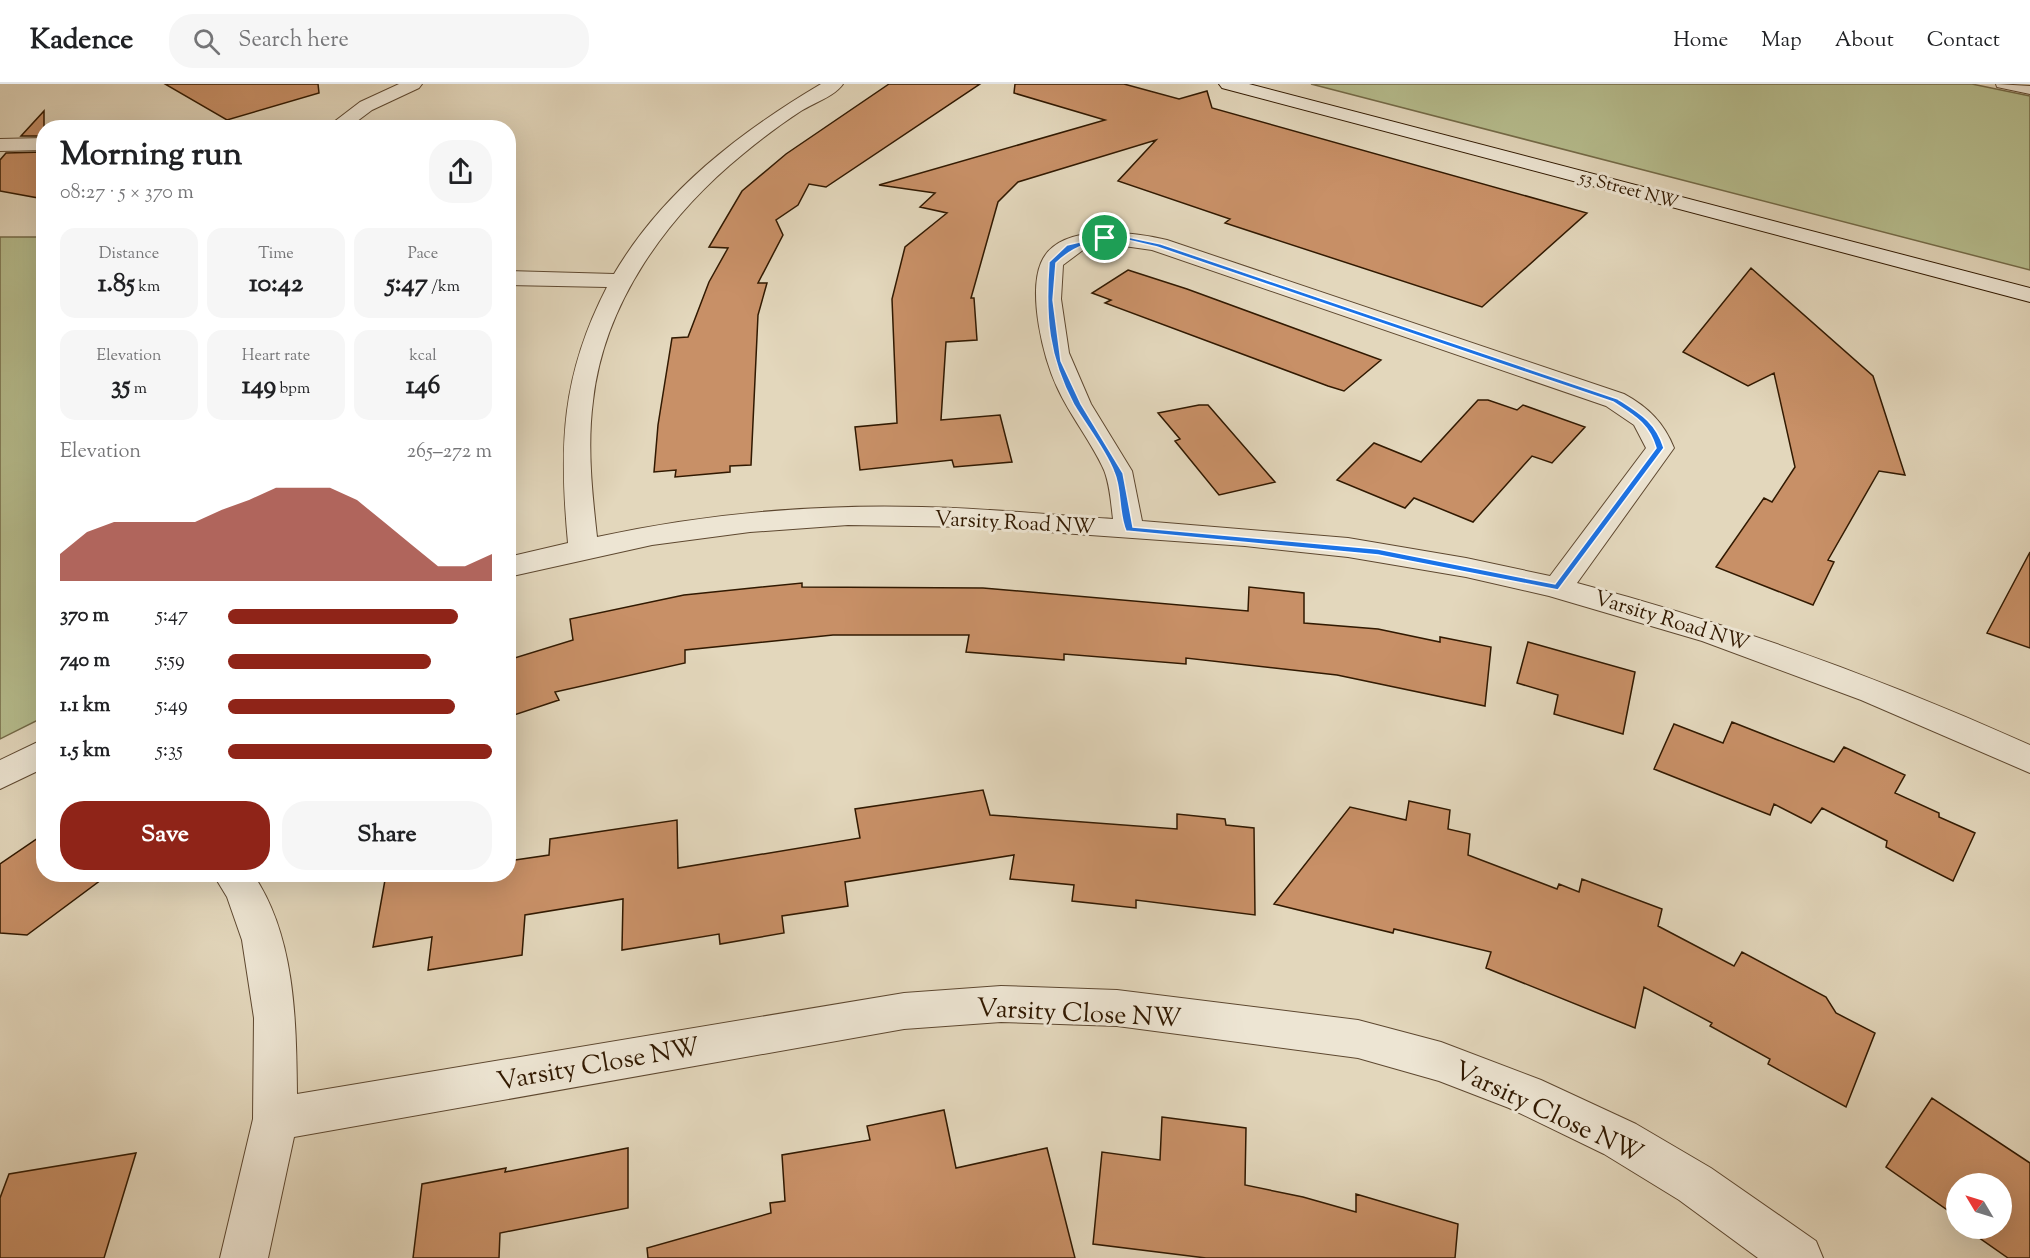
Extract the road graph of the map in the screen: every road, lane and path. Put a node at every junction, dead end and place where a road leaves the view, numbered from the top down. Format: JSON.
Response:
{"nodes":[{"id":1,"x":413,"y":84,"type":"edge"},
{"id":2,"x":834,"y":84,"type":"edge"},
{"id":3,"x":1228,"y":84,"type":"edge"},
{"id":4,"x":2002,"y":84,"type":"edge"},
{"id":5,"x":2030,"y":90,"type":"edge"},
{"id":6,"x":346,"y":120,"type":"edge"},
{"id":7,"x":36,"y":144,"type":"edge"},
{"id":8,"x":0,"y":145,"type":"edge"},
{"id":9,"x":516,"y":278,"type":"edge"},
{"id":10,"x":622,"y":281,"type":"junction"},
{"id":11,"x":2030,"y":295,"type":"edge"},
{"id":12,"x":1129,"y":529,"type":"junction"},
{"id":13,"x":583,"y":549,"type":"junction"},
{"id":14,"x":516,"y":565,"type":"edge"},
{"id":15,"x":1558,"y":587,"type":"junction"},
{"id":16,"x":36,"y":756,"type":"edge"},
{"id":17,"x":2030,"y":760,"type":"edge"},
{"id":18,"x":0,"y":776,"type":"edge"},
{"id":19,"x":237,"y":882,"type":"edge"},
{"id":20,"x":275,"y":1119,"type":"junction"},
{"id":21,"x":244,"y":1258,"type":"edge"},
{"id":22,"x":1799,"y":1258,"type":"edge"}],
"edges":[{"from":1,"to":6,"type":"street"},
{"from":2,"to":10,"type":"street"},
{"from":3,"to":11,"type":"street","name":"53 Street NW"},
{"from":4,"to":5,"type":"lane"},
{"from":7,"to":8,"type":"street"},
{"from":9,"to":10,"type":"street"},
{"from":10,"to":13,"type":"street"},
{"from":12,"to":13,"type":"street","name":"Varsity Road NW"},
{"from":12,"to":15,"type":"street","name":"Varsity Road NW"},
{"from":12,"to":15,"type":"street"},
{"from":13,"to":14,"type":"street","name":"Varsity Road NW"},
{"from":15,"to":17,"type":"street","name":"Varsity Road NW"},
{"from":16,"to":18,"type":"street"},
{"from":19,"to":20,"type":"street"},
{"from":20,"to":21,"type":"street"},
{"from":20,"to":22,"type":"street","name":"Varsity Close NW"}]}
